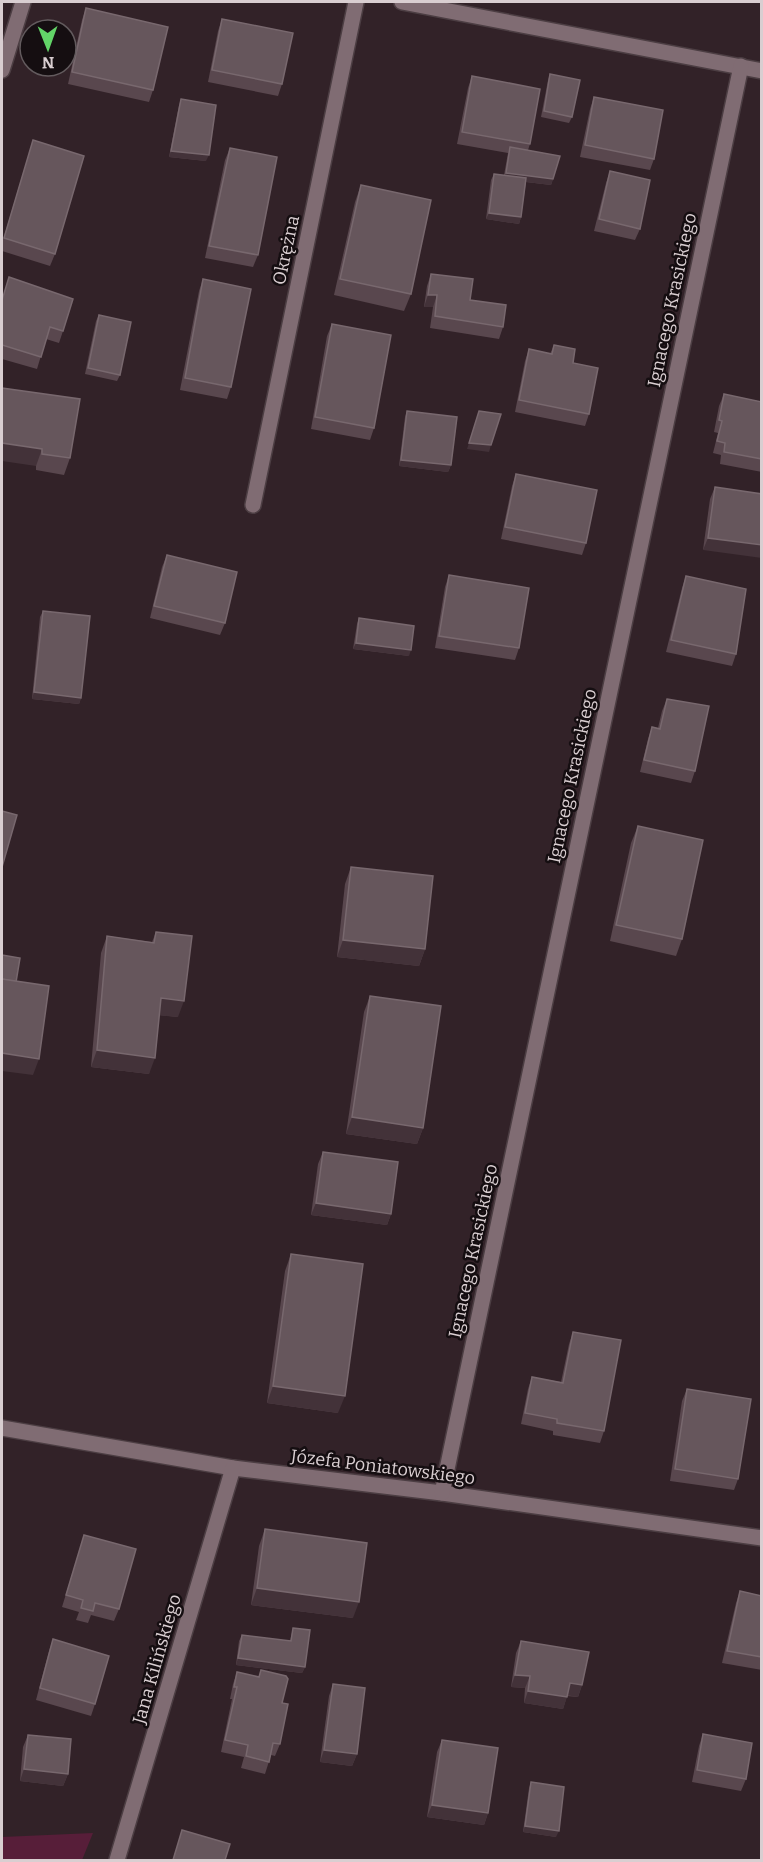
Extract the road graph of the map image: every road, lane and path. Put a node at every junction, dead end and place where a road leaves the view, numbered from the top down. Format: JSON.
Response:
{"nodes":[{"id":1,"x":23,"y":2,"type":"edge"},
{"id":2,"x":356,"y":2,"type":"edge"},
{"id":3,"x":402,"y":2,"type":"edge"},
{"id":4,"x":741,"y":66,"type":"junction"},
{"id":5,"x":2,"y":70,"type":"edge"},
{"id":6,"x":762,"y":71,"type":"edge"},
{"id":7,"x":253,"y":506,"type":"dead end"},
{"id":8,"x":2,"y":1428,"type":"edge"},
{"id":9,"x":233,"y":1468,"type":"junction"},
{"id":10,"x":442,"y":1493,"type":"junction"},
{"id":11,"x":762,"y":1538,"type":"edge"},
{"id":12,"x":117,"y":1860,"type":"edge"}],
"edges":[{"from":1,"to":5,"type":"street"},
{"from":2,"to":7,"type":"street","name":"Okrężna"},
{"from":3,"to":4,"type":"street"},
{"from":4,"to":6,"type":"street"},
{"from":4,"to":10,"type":"street","name":"Ignacego Krasickiego"},
{"from":8,"to":9,"type":"street","name":"Józefa Poniatowskiego"},
{"from":9,"to":10,"type":"street","name":"Józefa Poniatowskiego"},
{"from":9,"to":12,"type":"street","name":"Jana Kilińskiego"},
{"from":10,"to":11,"type":"street","name":"Józefa Poniatowskiego"}]}
